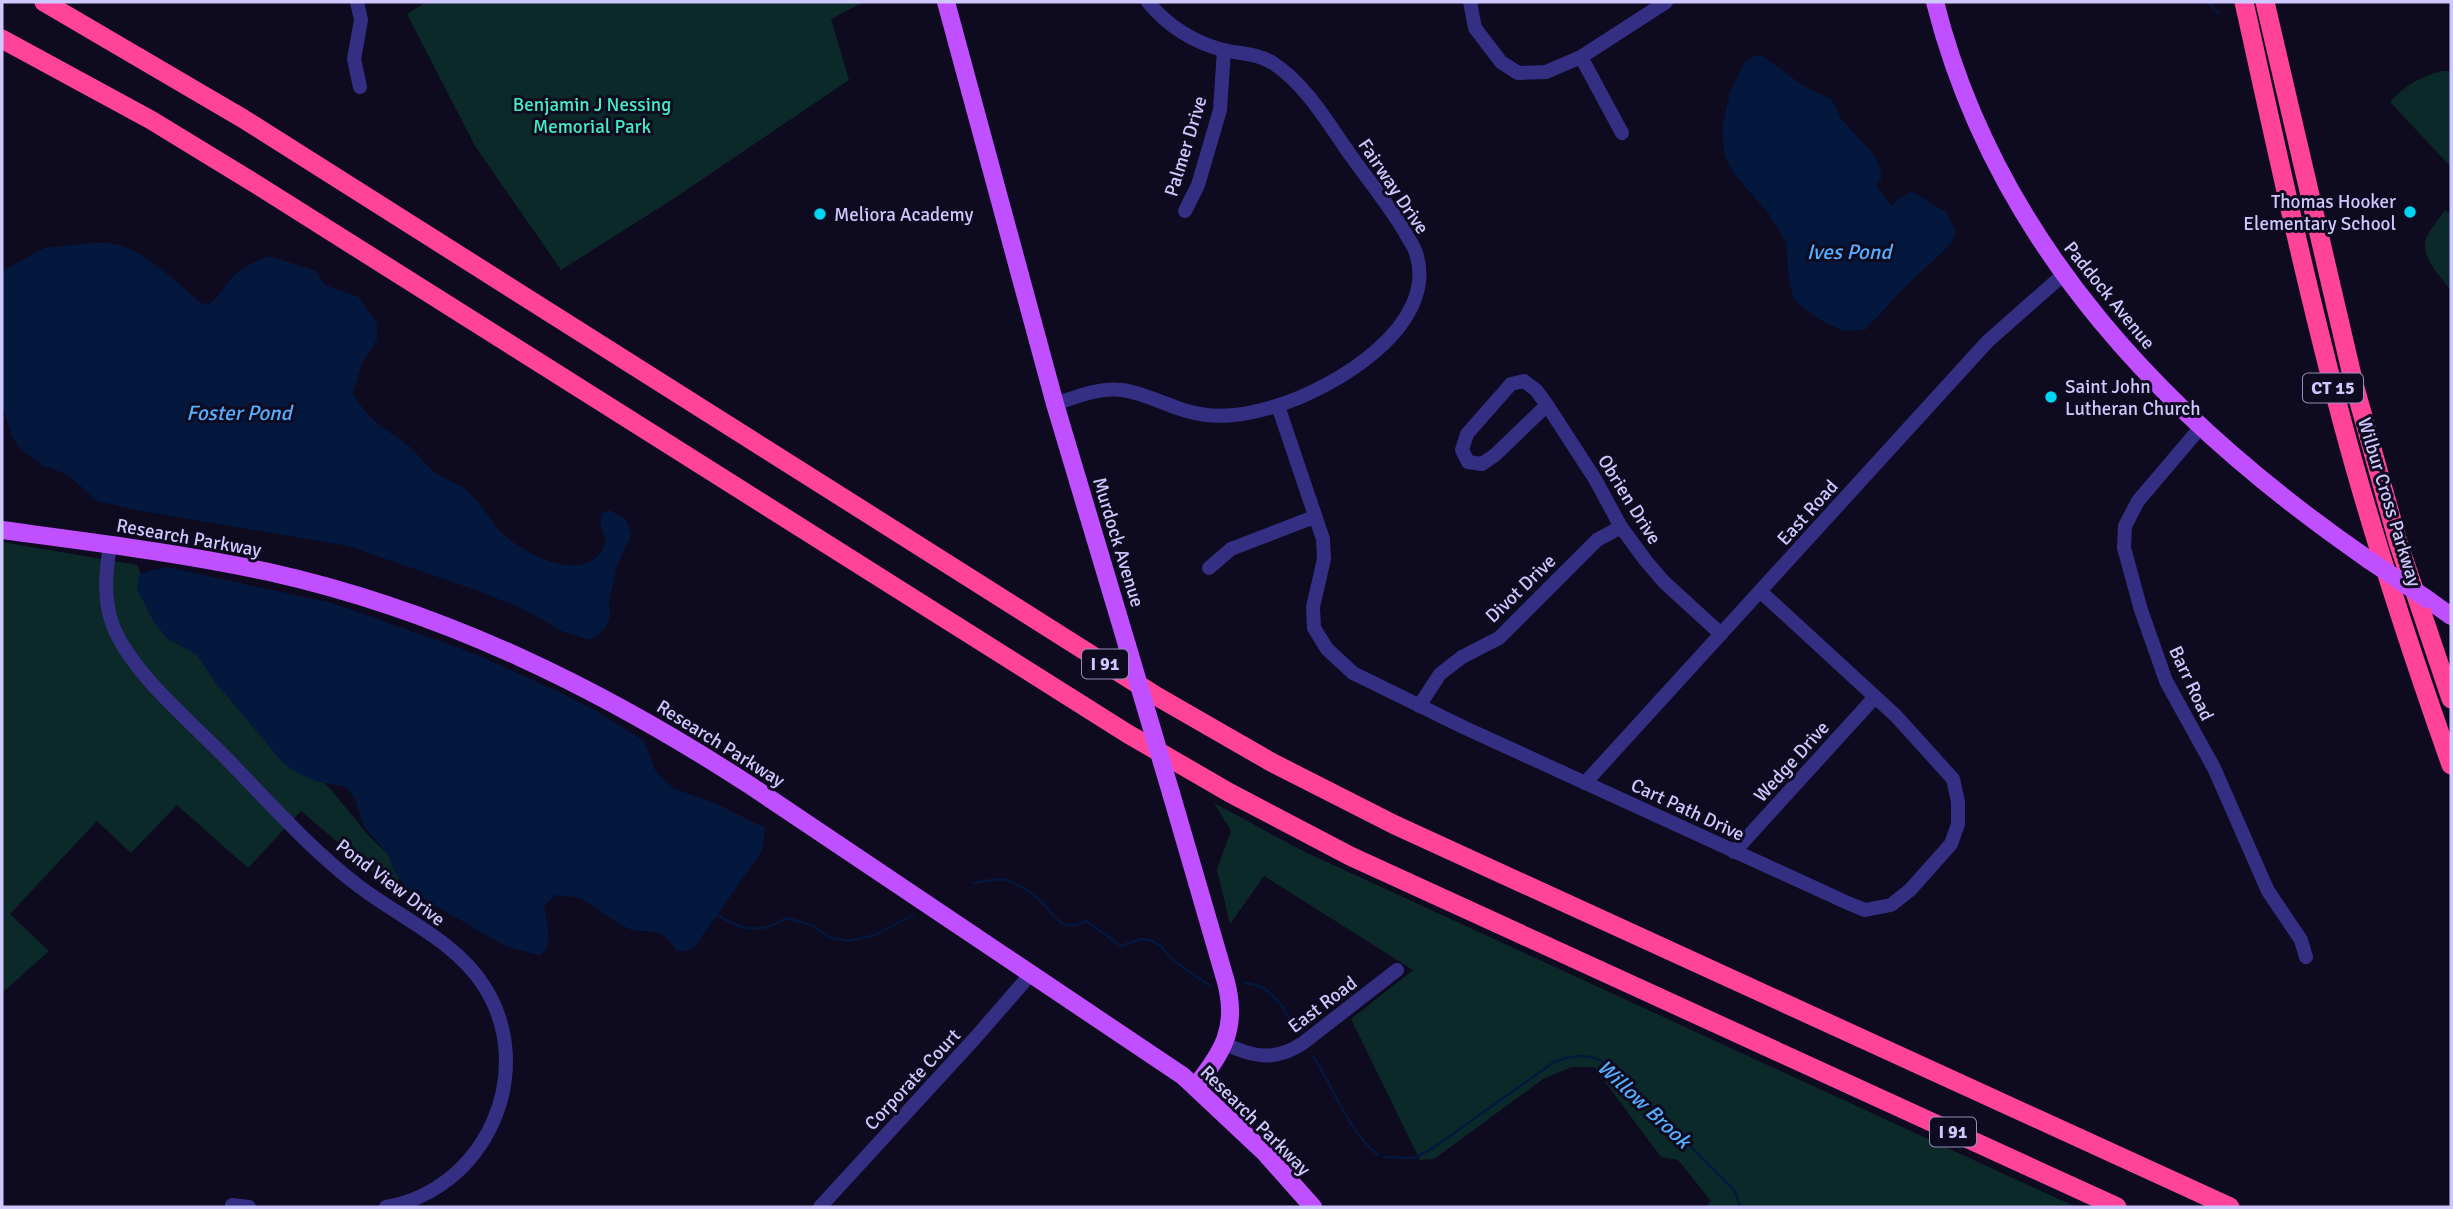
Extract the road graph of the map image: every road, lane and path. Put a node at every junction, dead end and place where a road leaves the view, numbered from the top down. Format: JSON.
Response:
{"nodes":[{"id":1,"x":44,"y":2,"type":"edge"},
{"id":2,"x":357,"y":2,"type":"edge"},
{"id":3,"x":946,"y":2,"type":"edge"},
{"id":4,"x":1148,"y":2,"type":"edge"},
{"id":5,"x":1470,"y":2,"type":"edge"},
{"id":6,"x":1666,"y":2,"type":"edge"},
{"id":7,"x":1935,"y":2,"type":"edge"},
{"id":8,"x":2244,"y":2,"type":"edge"},
{"id":9,"x":2265,"y":2,"type":"edge"},
{"id":10,"x":2,"y":39,"type":"edge"},
{"id":11,"x":1224,"y":50,"type":"junction"},
{"id":12,"x":1581,"y":57,"type":"junction"},
{"id":13,"x":360,"y":87,"type":"dead end"},
{"id":14,"x":1622,"y":133,"type":"dead end"},
{"id":15,"x":1185,"y":211,"type":"dead end"},
{"id":16,"x":2064,"y":274,"type":"junction"},
{"id":17,"x":1055,"y":404,"type":"junction"},
{"id":18,"x":1547,"y":405,"type":"junction"},
{"id":19,"x":1278,"y":406,"type":"junction"},
{"id":20,"x":2200,"y":428,"type":"junction"},
{"id":21,"x":1314,"y":517,"type":"junction"},
{"id":22,"x":1621,"y":527,"type":"junction"},
{"id":23,"x":2,"y":530,"type":"edge"},
{"id":24,"x":110,"y":545,"type":"junction"},
{"id":25,"x":1209,"y":568,"type":"dead end"},
{"id":26,"x":1760,"y":592,"type":"junction"},
{"id":27,"x":2451,"y":616,"type":"edge"},
{"id":28,"x":1721,"y":634,"type":"junction"},
{"id":29,"x":1875,"y":697,"type":"junction"},
{"id":30,"x":2451,"y":699,"type":"edge"},
{"id":31,"x":1419,"y":706,"type":"junction"},
{"id":32,"x":2451,"y":765,"type":"edge"},
{"id":33,"x":1585,"y":783,"type":"junction"},
{"id":34,"x":1734,"y":852,"type":"junction"},
{"id":35,"x":2305,"y":957,"type":"dead end"},
{"id":36,"x":1397,"y":970,"type":"dead end"},
{"id":37,"x":1030,"y":975,"type":"junction"},
{"id":38,"x":1225,"y":1044,"type":"junction"},
{"id":39,"x":1195,"y":1087,"type":"junction"},
{"id":40,"x":232,"y":1205,"type":"dead end"},
{"id":41,"x":249,"y":1207,"type":"edge"},
{"id":42,"x":386,"y":1207,"type":"edge"},
{"id":43,"x":820,"y":1207,"type":"edge"},
{"id":44,"x":1313,"y":1207,"type":"edge"},
{"id":45,"x":2117,"y":1207,"type":"edge"},
{"id":46,"x":2230,"y":1207,"type":"edge"}],
"edges":[{"from":1,"to":46,"type":"highway","number":"I 91"},
{"from":2,"to":13,"type":"street"},
{"from":3,"to":17,"type":"main road","name":"Murdock Avenue"},
{"from":4,"to":11,"type":"street","name":"Fairway Drive"},
{"from":5,"to":12,"type":"street"},
{"from":6,"to":12,"type":"street"},
{"from":7,"to":16,"type":"main road","name":"Paddock Avenue"},
{"from":8,"to":32,"type":"highway","name":"Wilbur Cross Parkway","number":"CT 15"},
{"from":9,"to":30,"type":"highway","name":"Wilbur Cross Parkway","number":"CT 15"},
{"from":10,"to":45,"type":"highway","number":"I 91"},
{"from":11,"to":15,"type":"street","name":"Palmer Drive"},
{"from":11,"to":19,"type":"street","name":"Fairway Drive"},
{"from":12,"to":14,"type":"street"},
{"from":16,"to":20,"type":"main road","name":"Paddock Avenue"},
{"from":16,"to":26,"type":"street","name":"East Road"},
{"from":17,"to":19,"type":"street","name":"Fairway Drive"},
{"from":17,"to":38,"type":"main road","name":"Murdock Avenue","bridge":true},
{"from":18,"to":18,"type":"street","name":"Obrien Drive"},
{"from":18,"to":22,"type":"street","name":"Obrien Drive"},
{"from":19,"to":21,"type":"street","name":"Cart Path Drive"},
{"from":20,"to":27,"type":"main road","name":"Paddock Avenue","bridge":true},
{"from":20,"to":35,"type":"street","name":"Barr Road"},
{"from":21,"to":25,"type":"street"},
{"from":21,"to":31,"type":"street","name":"Cart Path Drive"},
{"from":22,"to":28,"type":"street","name":"Obrien Drive"},
{"from":22,"to":31,"type":"street","name":"Divot Drive"},
{"from":23,"to":24,"type":"main road","name":"Research Parkway"},
{"from":24,"to":37,"type":"main road","name":"Research Parkway"},
{"from":24,"to":42,"type":"street","name":"Pond View Drive"},
{"from":26,"to":28,"type":"street","name":"East Road"},
{"from":26,"to":29,"type":"street","name":"Cart Path Drive"},
{"from":28,"to":33,"type":"street","name":"East Road"},
{"from":29,"to":34,"type":"street","name":"Wedge Drive"},
{"from":29,"to":34,"type":"street","name":"Cart Path Drive"},
{"from":31,"to":33,"type":"street","name":"Cart Path Drive"},
{"from":33,"to":34,"type":"street","name":"Cart Path Drive"},
{"from":36,"to":38,"type":"street","name":"East Road"},
{"from":37,"to":39,"type":"main road","name":"Research Parkway"},
{"from":37,"to":43,"type":"street","name":"Corporate Court"},
{"from":38,"to":39,"type":"main road","name":"Murdock Avenue"},
{"from":39,"to":44,"type":"main road","name":"Research Parkway"},
{"from":40,"to":41,"type":"street"}]}
